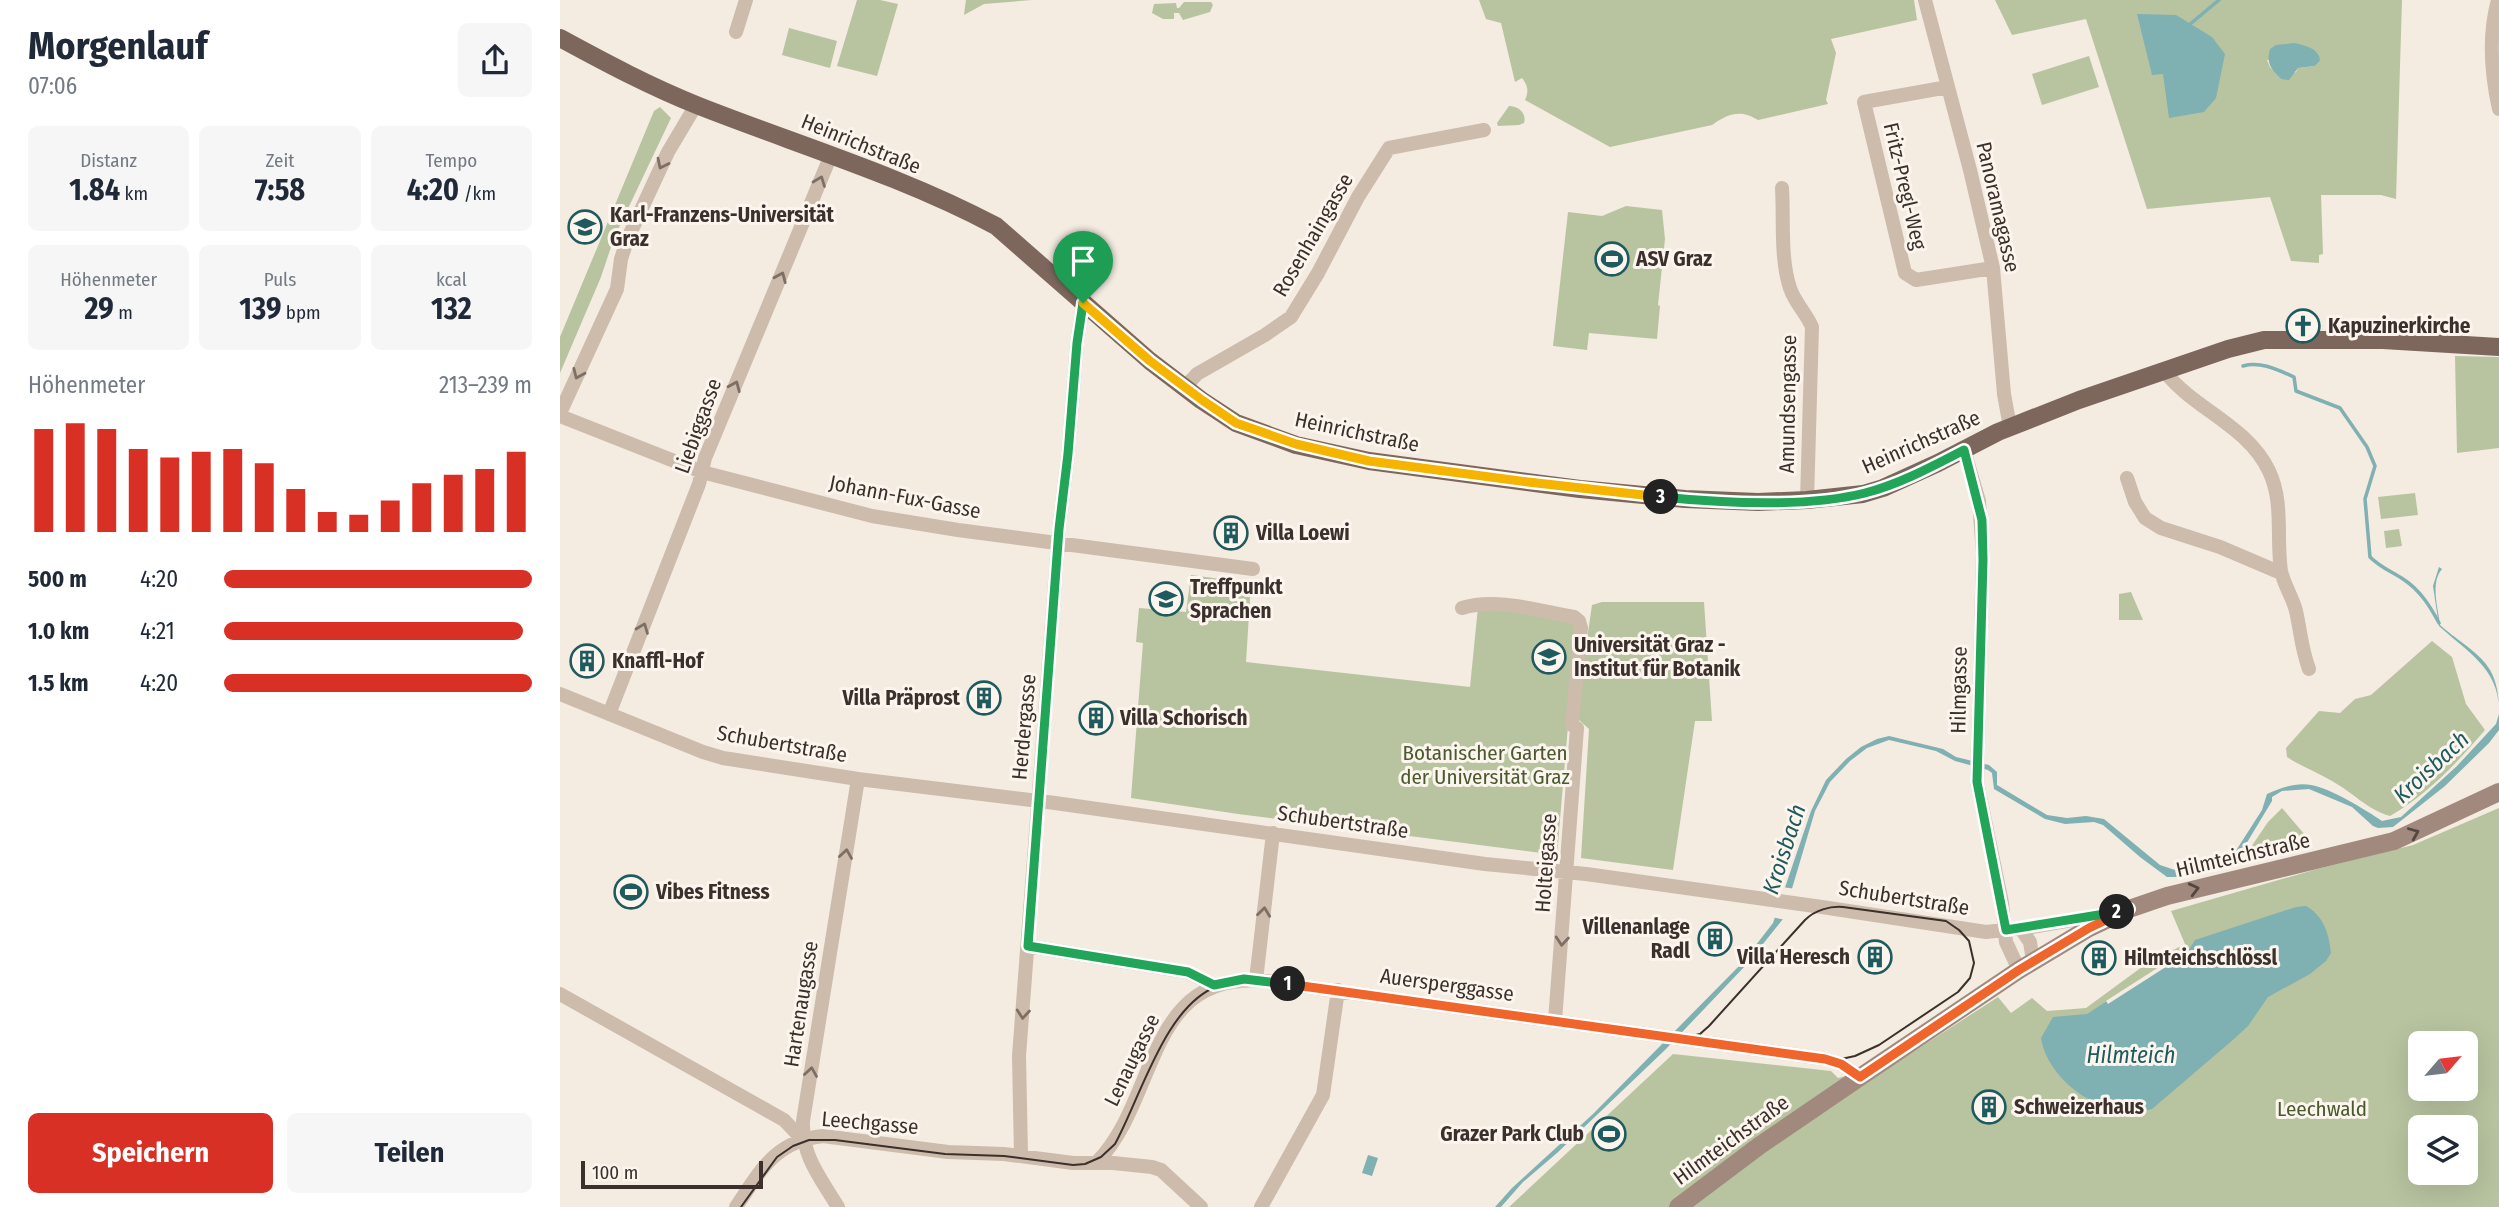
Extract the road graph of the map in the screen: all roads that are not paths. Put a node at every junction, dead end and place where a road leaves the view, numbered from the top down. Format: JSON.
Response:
{"nodes":[{"id":1,"x":746,"y":0,"type":"edge"},
{"id":2,"x":1925,"y":0,"type":"edge"},
{"id":3,"x":2498,"y":0,"type":"edge"},
{"id":4,"x":736,"y":32,"type":"dead end"},
{"id":5,"x":560,"y":38,"type":"edge"},
{"id":6,"x":1948,"y":87,"type":"junction"},
{"id":7,"x":696,"y":105,"type":"junction"},
{"id":8,"x":2499,"y":109,"type":"edge"},
{"id":9,"x":1485,"y":130,"type":"dead end"},
{"id":10,"x":831,"y":155,"type":"junction"},
{"id":11,"x":1782,"y":188,"type":"dead end"},
{"id":12,"x":1993,"y":268,"type":"junction"},
{"id":13,"x":1083,"y":303,"type":"junction"},
{"id":14,"x":2499,"y":347,"type":"edge"},
{"id":15,"x":2165,"y":372,"type":"junction"},
{"id":16,"x":1184,"y":387,"type":"junction"},
{"id":17,"x":560,"y":415,"type":"edge"},
{"id":18,"x":2010,"y":427,"type":"junction"},
{"id":19,"x":1964,"y":450,"type":"junction"},
{"id":20,"x":702,"y":472,"type":"junction"},
{"id":21,"x":2127,"y":478,"type":"dead end"},
{"id":22,"x":1807,"y":500,"type":"junction"},
{"id":23,"x":1059,"y":543,"type":"junction"},
{"id":24,"x":1254,"y":569,"type":"dead end"},
{"id":25,"x":2281,"y":573,"type":"junction"},
{"id":26,"x":1462,"y":608,"type":"dead end"},
{"id":27,"x":2309,"y":669,"type":"dead end"},
{"id":28,"x":560,"y":694,"type":"edge"},
{"id":29,"x":609,"y":714,"type":"junction"},
{"id":30,"x":858,"y":779,"type":"junction"},
{"id":31,"x":2499,"y":792,"type":"edge"},
{"id":32,"x":1038,"y":801,"type":"junction"},
{"id":33,"x":2499,"y":801,"type":"edge"},
{"id":34,"x":2470,"y":807,"type":"junction"},
{"id":35,"x":1273,"y":833,"type":"junction"},
{"id":36,"x":1567,"y":873,"type":"junction"},
{"id":37,"x":2129,"y":909,"type":"junction"},
{"id":38,"x":2021,"y":929,"type":"junction"},
{"id":39,"x":2006,"y":930,"type":"junction"},
{"id":40,"x":1028,"y":946,"type":"junction"},
{"id":41,"x":2026,"y":966,"type":"junction"},
{"id":42,"x":1256,"y":980,"type":"junction"},
{"id":43,"x":1214,"y":985,"type":"junction"},
{"id":44,"x":1338,"y":990,"type":"junction"},
{"id":45,"x":560,"y":994,"type":"edge"},
{"id":46,"x":1555,"y":1021,"type":"junction"},
{"id":47,"x":1860,"y":1077,"type":"junction"},
{"id":48,"x":803,"y":1140,"type":"junction"},
{"id":49,"x":1021,"y":1155,"type":"junction"},
{"id":50,"x":1096,"y":1163,"type":"junction"},
{"id":51,"x":736,"y":1207,"type":"edge"},
{"id":52,"x":838,"y":1207,"type":"edge"},
{"id":53,"x":1201,"y":1207,"type":"edge"},
{"id":54,"x":1261,"y":1207,"type":"edge"},
{"id":55,"x":1678,"y":1207,"type":"edge"}],
"edges":[{"from":1,"to":4,"type":"street"},
{"from":2,"to":6,"type":"street","name":"Panoramagasse"},
{"from":3,"to":8,"type":"street"},
{"from":5,"to":7,"type":"main road","name":"Heinrichstraße"},
{"from":6,"to":12,"type":"street","name":"Panoramagasse"},
{"from":6,"to":12,"type":"street","name":"Fritz-Pregl-Weg"},
{"from":7,"to":10,"type":"main road","name":"Heinrichstraße"},
{"from":7,"to":17,"type":"street","one_way":true},
{"from":9,"to":16,"type":"street","name":"Rosenhaingasse"},
{"from":10,"to":13,"type":"main road","name":"Heinrichstraße"},
{"from":20,"to":10,"type":"street","name":"Liebiggasse","one_way":true},
{"from":11,"to":22,"type":"street","name":"Amundsengasse"},
{"from":12,"to":18,"type":"street","name":"Panoramagasse"},
{"from":13,"to":16,"type":"main road","name":"Heinrichstraße"},
{"from":13,"to":23,"type":"street","name":"Herdergasse"},
{"from":14,"to":15,"type":"main road","name":"Heinrichstraße"},
{"from":15,"to":18,"type":"main road","name":"Heinrichstraße"},
{"from":15,"to":25,"type":"street"},
{"from":16,"to":22,"type":"main road","name":"Heinrichstraße"},
{"from":17,"to":20,"type":"street","name":"Johann-Fux-Gasse"},
{"from":18,"to":19,"type":"main road","name":"Heinrichstraße"},
{"from":19,"to":22,"type":"main road","name":"Heinrichstraße"},
{"from":19,"to":39,"type":"street","name":"Hilmgasse"},
{"from":20,"to":23,"type":"street","name":"Johann-Fux-Gasse"},
{"from":29,"to":20,"type":"street","name":"Liebiggasse","one_way":true},
{"from":21,"to":25,"type":"street"},
{"from":23,"to":24,"type":"street","name":"Johann-Fux-Gasse"},
{"from":23,"to":32,"type":"street","name":"Herdergasse"},
{"from":25,"to":27,"type":"street"},
{"from":26,"to":36,"type":"street","name":"Holteigasse"},
{"from":28,"to":29,"type":"street","name":"Schubertstraße"},
{"from":29,"to":30,"type":"street","name":"Schubertstraße"},
{"from":30,"to":32,"type":"street","name":"Schubertstraße"},
{"from":48,"to":30,"type":"street","name":"Hartenaugasse","one_way":true},
{"from":31,"to":34,"type":"main road","name":"Hilmteichstraße"},
{"from":32,"to":35,"type":"street","name":"Schubertstraße"},
{"from":32,"to":40,"type":"street","name":"Herdergasse"},
{"from":33,"to":34,"type":"main road","name":"Hilmteichstraße"},
{"from":37,"to":34,"type":"main road","name":"Hilmteichstraße","one_way":true},
{"from":35,"to":36,"type":"street","name":"Schubertstraße"},
{"from":42,"to":35,"type":"street","one_way":true},
{"from":36,"to":39,"type":"street","name":"Schubertstraße"},
{"from":36,"to":46,"type":"street","name":"Holteigasse","one_way":true},
{"from":37,"to":38,"type":"street","name":"Schubertstraße"},
{"from":37,"to":41,"type":"main road","name":"Hilmteichstraße"},
{"from":38,"to":39,"type":"street","name":"Schubertstraße"},
{"from":38,"to":41,"type":"street"},
{"from":39,"to":41,"type":"street"},
{"from":40,"to":43,"type":"street"},
{"from":40,"to":49,"type":"street","name":"Herdergasse","one_way":true},
{"from":41,"to":47,"type":"main road","name":"Hilmteichstraße"},
{"from":42,"to":43,"type":"street","name":"Auersperggasse"},
{"from":42,"to":44,"type":"street","name":"Auersperggasse"},
{"from":43,"to":50,"type":"street","name":"Lenaugasse"},
{"from":44,"to":46,"type":"street","name":"Auersperggasse"},
{"from":44,"to":54,"type":"street"},
{"from":45,"to":48,"type":"street","name":"Leechgasse"},
{"from":46,"to":47,"type":"street","name":"Auersperggasse"},
{"from":47,"to":55,"type":"main road","name":"Hilmteichstraße"},
{"from":48,"to":49,"type":"street","name":"Leechgasse"},
{"from":48,"to":51,"type":"street"},
{"from":48,"to":52,"type":"street"},
{"from":49,"to":50,"type":"street","name":"Leechgasse"},
{"from":50,"to":53,"type":"street","name":"Leechgasse"}]}
